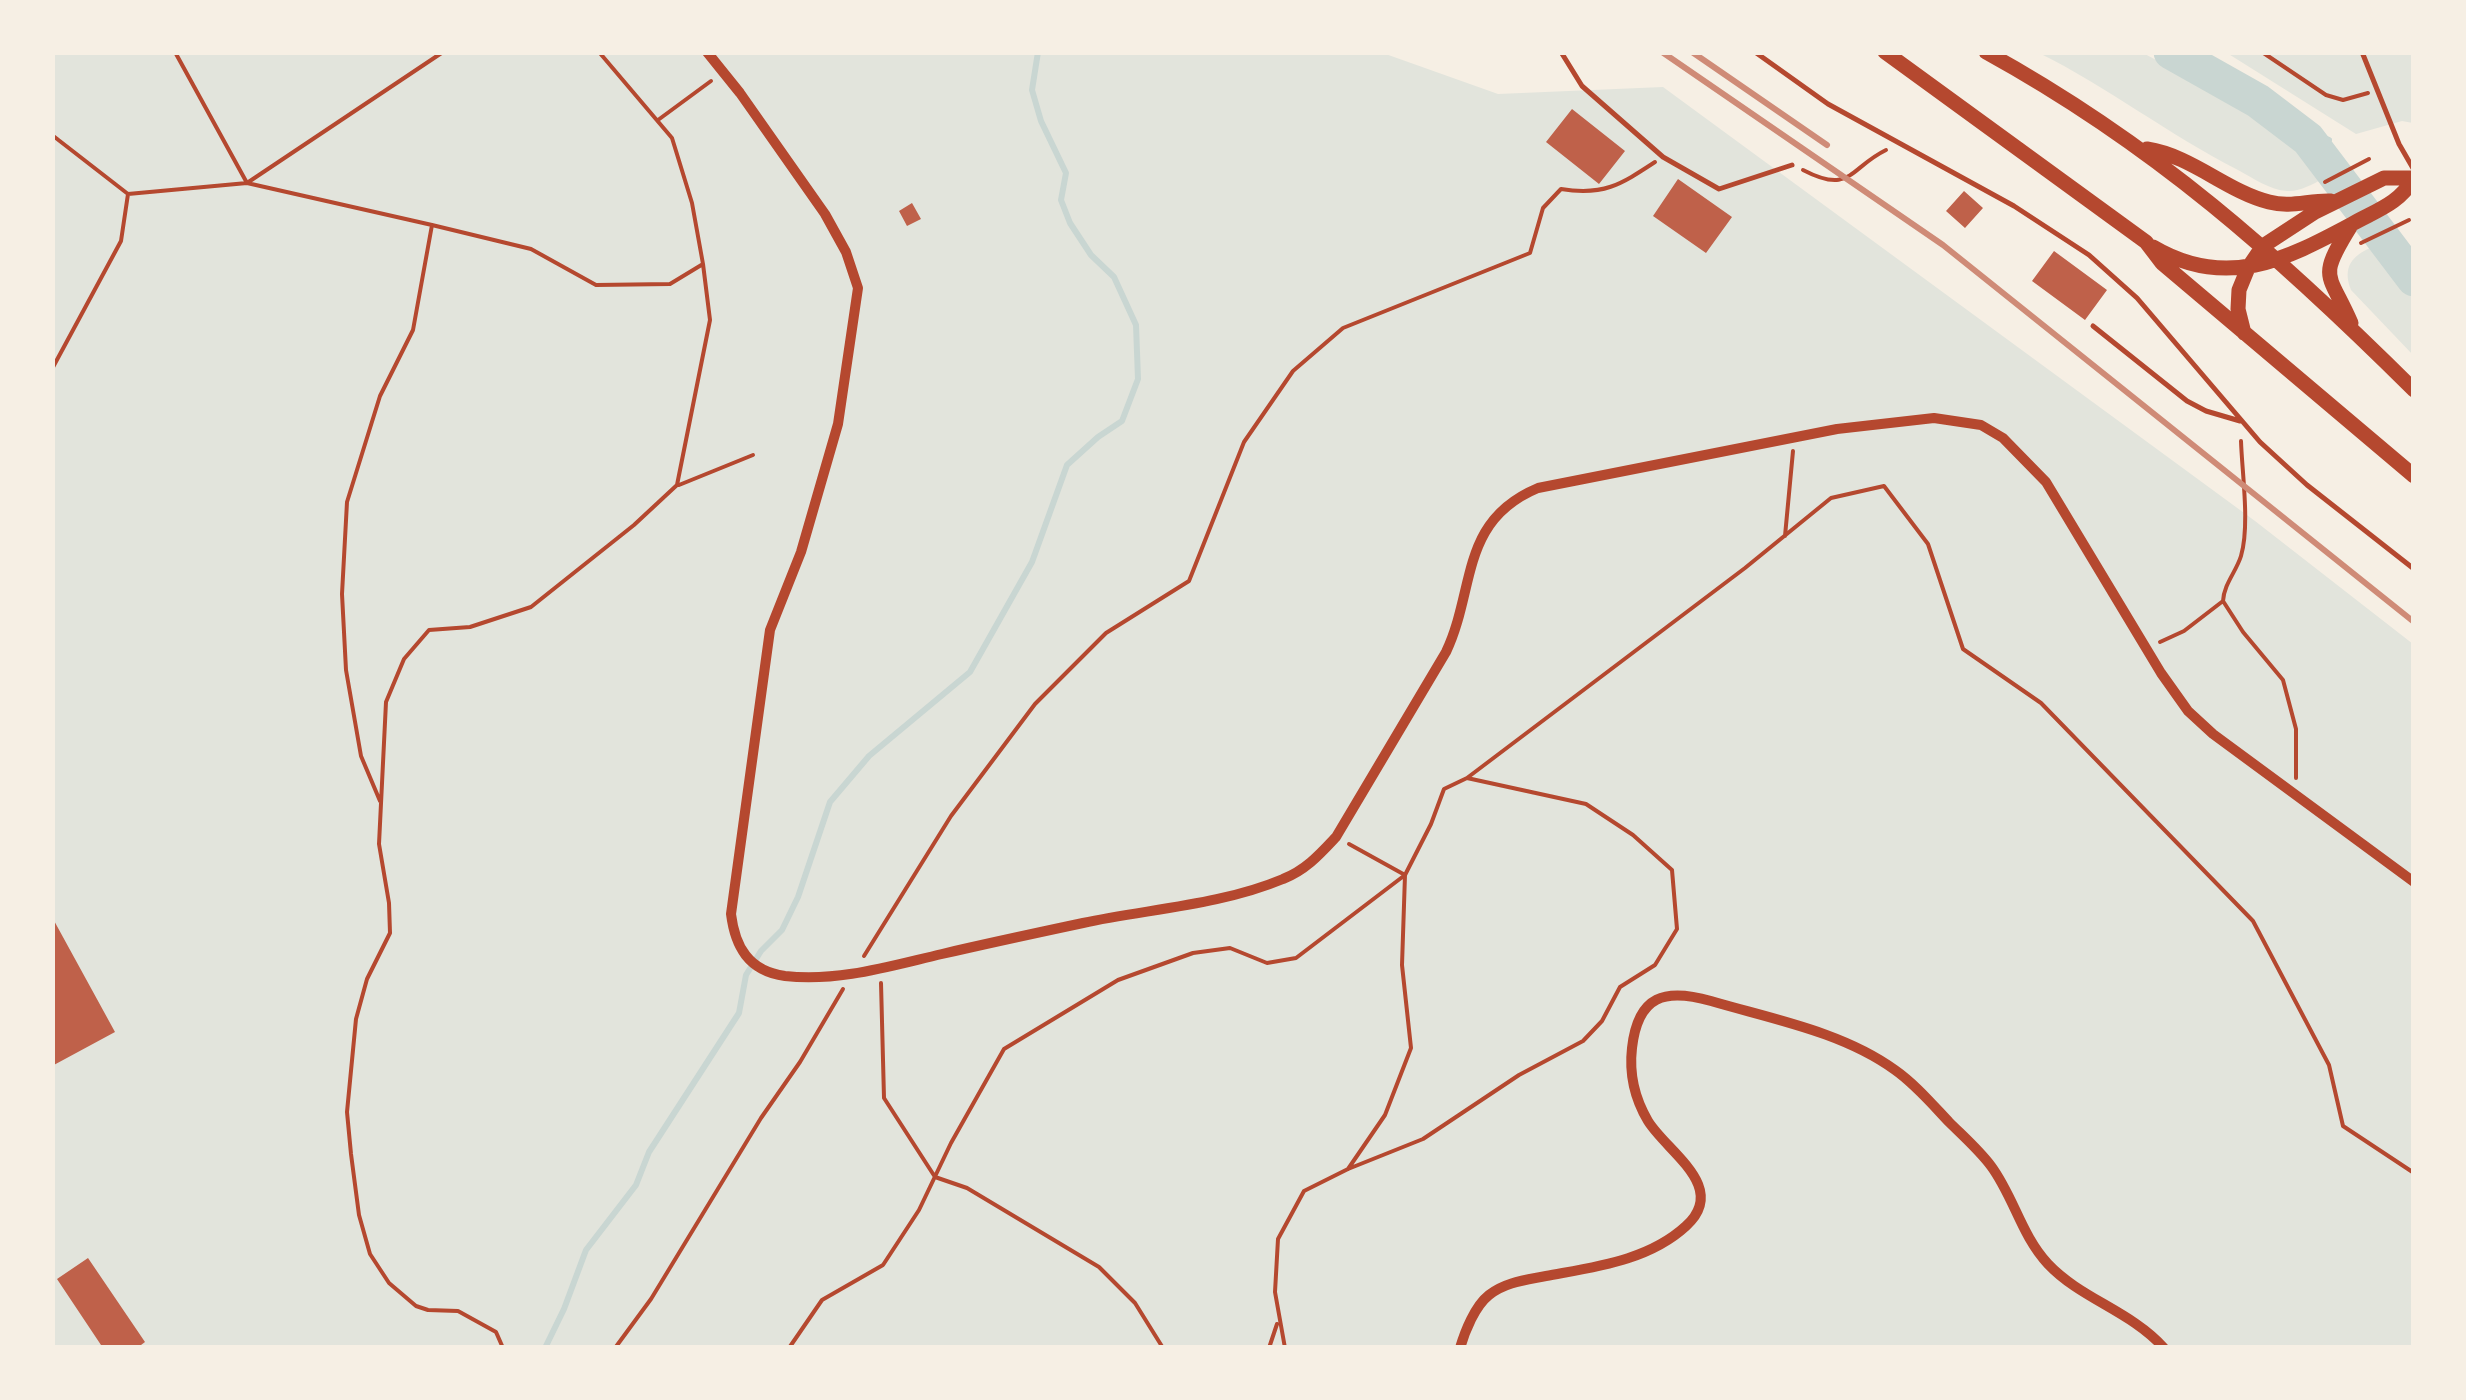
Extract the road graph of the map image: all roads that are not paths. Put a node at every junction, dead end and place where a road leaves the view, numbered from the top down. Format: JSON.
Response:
{"nodes":[{"id":1,"x":707,"y":52,"type":"edge"},
{"id":2,"x":1561,"y":52,"type":"edge"},
{"id":3,"x":1755,"y":52,"type":"edge"},
{"id":4,"x":1886,"y":52,"type":"edge"},
{"id":5,"x":1986,"y":52,"type":"edge"},
{"id":6,"x":2362,"y":52,"type":"edge"},
{"id":7,"x":2142,"y":148,"type":"junction"},
{"id":8,"x":1792,"y":165,"type":"road end"},
{"id":9,"x":2414,"y":170,"type":"edge"},
{"id":10,"x":2414,"y":178,"type":"edge"},
{"id":11,"x":2337,"y":200,"type":"junction"},
{"id":12,"x":2354,"y":223,"type":"junction"},
{"id":13,"x":2146,"y":242,"type":"junction"},
{"id":14,"x":2264,"y":246,"type":"junction"},
{"id":15,"x":2278,"y":260,"type":"junction"},
{"id":16,"x":2248,"y":268,"type":"junction"},
{"id":17,"x":2093,"y":326,"type":"dead end"},
{"id":18,"x":2355,"y":332,"type":"junction"},
{"id":19,"x":2244,"y":333,"type":"junction"},
{"id":20,"x":2414,"y":390,"type":"edge"},
{"id":21,"x":2240,"y":421,"type":"junction"},
{"id":22,"x":2414,"y":476,"type":"edge"},
{"id":23,"x":2414,"y":568,"type":"edge"},
{"id":24,"x":2414,"y":882,"type":"edge"},
{"id":25,"x":1460,"y":1348,"type":"edge"},
{"id":26,"x":2164,"y":1348,"type":"edge"}],
"edges":[{"from":1,"to":24,"type":"street"},
{"from":2,"to":8,"type":"lane"},
{"from":3,"to":21,"type":"lane"},
{"from":4,"to":13,"type":"main road"},
{"from":5,"to":7,"type":"main road"},
{"from":6,"to":9,"type":"lane"},
{"from":7,"to":11,"type":"main road"},
{"from":7,"to":14,"type":"main road"},
{"from":10,"to":11,"type":"main road"},
{"from":10,"to":12,"type":"main road"},
{"from":11,"to":14,"type":"main road"},
{"from":12,"to":15,"type":"main road"},
{"from":12,"to":18,"type":"main road"},
{"from":13,"to":16,"type":"main road"},
{"from":13,"to":19,"type":"main road"},
{"from":14,"to":15,"type":"main road"},
{"from":14,"to":16,"type":"main road"},
{"from":15,"to":16,"type":"main road"},
{"from":15,"to":18,"type":"main road"},
{"from":16,"to":19,"type":"main road"},
{"from":17,"to":21,"type":"lane"},
{"from":18,"to":20,"type":"main road"},
{"from":19,"to":22,"type":"main road"},
{"from":21,"to":23,"type":"lane"},
{"from":25,"to":26,"type":"street"}]}
